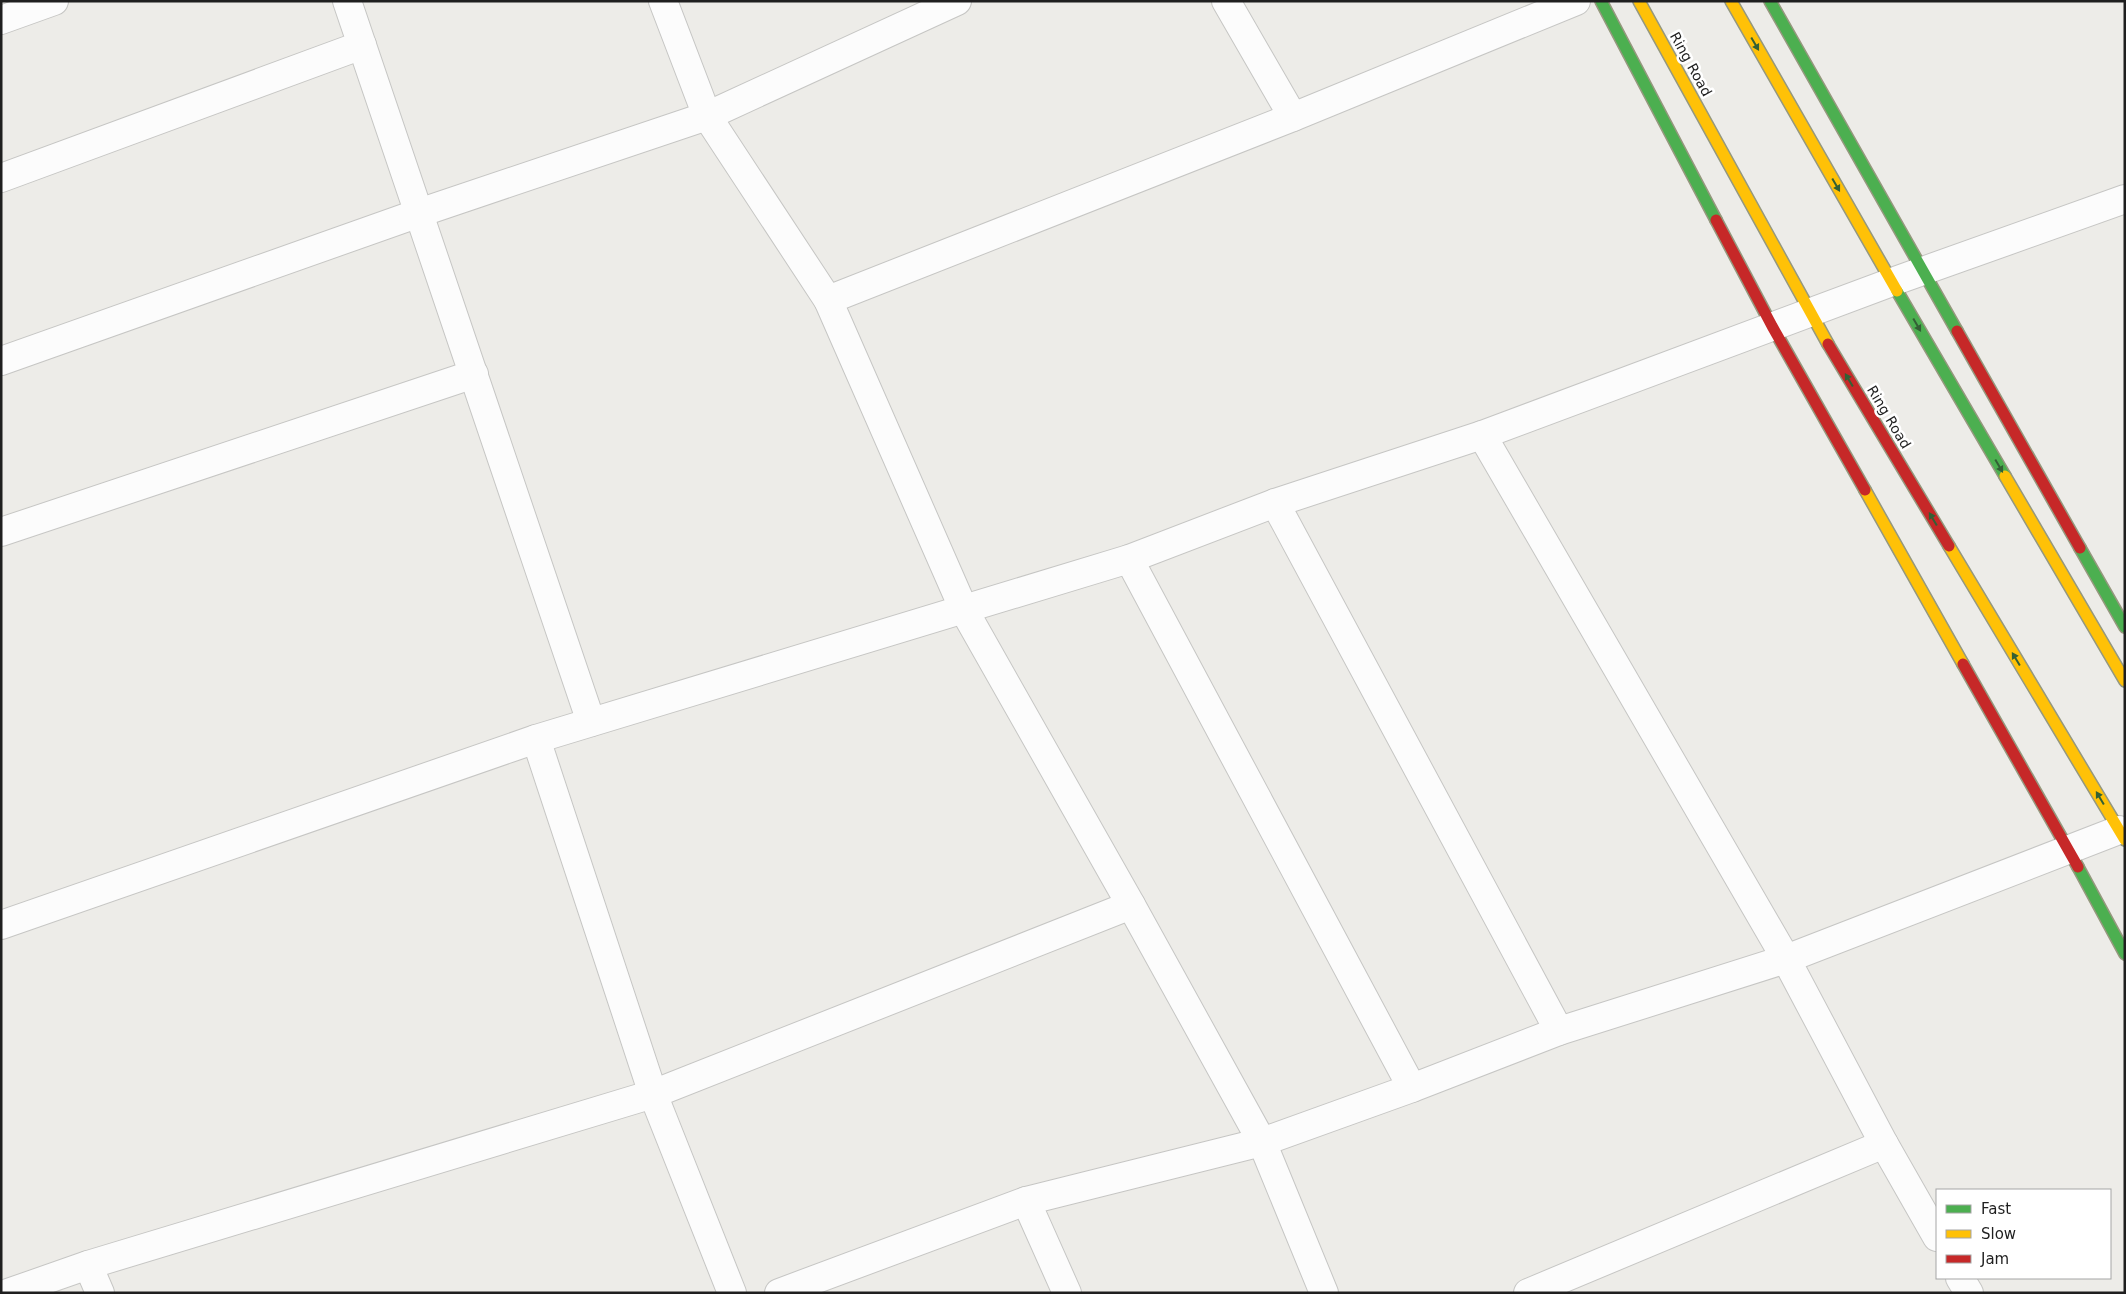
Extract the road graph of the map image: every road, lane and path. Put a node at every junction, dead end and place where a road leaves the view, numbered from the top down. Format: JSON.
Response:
{"nodes":[{"id":1,"x":54,"y":1,"type":"edge"},
{"id":2,"x":347,"y":1,"type":"edge"},
{"id":3,"x":663,"y":1,"type":"edge"},
{"id":4,"x":957,"y":1,"type":"edge"},
{"id":5,"x":1226,"y":1,"type":"edge"},
{"id":6,"x":1576,"y":1,"type":"edge"},
{"id":7,"x":1601,"y":1,"type":"edge"},
{"id":8,"x":1640,"y":1,"type":"edge"},
{"id":9,"x":1731,"y":1,"type":"edge"},
{"id":10,"x":1770,"y":1,"type":"edge"},
{"id":11,"x":1,"y":20,"type":"edge"},
{"id":12,"x":362,"y":45,"type":"junction"},
{"id":13,"x":707,"y":116,"type":"junction"},
{"id":14,"x":1292,"y":117,"type":"junction"},
{"id":15,"x":1,"y":178,"type":"edge"},
{"id":16,"x":2125,"y":199,"type":"edge"},
{"id":17,"x":419,"y":213,"type":"junction"},
{"id":18,"x":1922,"y":271,"type":"junction"},
{"id":19,"x":1892,"y":282,"type":"junction"},
{"id":20,"x":828,"y":300,"type":"junction"},
{"id":21,"x":1809,"y":312,"type":"junction"},
{"id":22,"x":1772,"y":326,"type":"junction"},
{"id":23,"x":1,"y":361,"type":"edge"},
{"id":24,"x":474,"y":374,"type":"junction"},
{"id":25,"x":1482,"y":435,"type":"junction"},
{"id":26,"x":1276,"y":503,"type":"junction"},
{"id":27,"x":1,"y":532,"type":"edge"},
{"id":28,"x":1129,"y":559,"type":"junction"},
{"id":29,"x":964,"y":610,"type":"junction"},
{"id":30,"x":2125,"y":627,"type":"edge"},
{"id":31,"x":2125,"y":681,"type":"edge"},
{"id":32,"x":591,"y":722,"type":"junction"},
{"id":33,"x":536,"y":739,"type":"junction"},
{"id":34,"x":2122,"y":835,"type":"edge"},
{"id":35,"x":2068,"y":850,"type":"junction"},
{"id":36,"x":1131,"y":905,"type":"junction"},
{"id":37,"x":1,"y":925,"type":"edge"},
{"id":38,"x":2125,"y":954,"type":"edge"},
{"id":39,"x":1786,"y":959,"type":"junction"},
{"id":40,"x":1558,"y":1031,"type":"junction"},
{"id":41,"x":1412,"y":1088,"type":"junction"},
{"id":42,"x":654,"y":1094,"type":"junction"},
{"id":43,"x":1262,"y":1142,"type":"junction"},
{"id":44,"x":1884,"y":1144,"type":"junction"},
{"id":45,"x":1026,"y":1201,"type":"junction"},
{"id":46,"x":1936,"y":1236,"type":"edge"},
{"id":47,"x":88,"y":1265,"type":"junction"},
{"id":48,"x":1961,"y":1279,"type":"edge"},
{"id":49,"x":8,"y":1293,"type":"edge"},
{"id":50,"x":100,"y":1293,"type":"edge"},
{"id":51,"x":732,"y":1293,"type":"edge"},
{"id":52,"x":779,"y":1293,"type":"edge"},
{"id":53,"x":1067,"y":1293,"type":"edge"},
{"id":54,"x":1324,"y":1293,"type":"edge"},
{"id":55,"x":1528,"y":1293,"type":"edge"},
{"id":56,"x":1969,"y":1293,"type":"edge"}],
"edges":[{"from":1,"to":11,"type":"street"},
{"from":2,"to":12,"type":"street"},
{"from":3,"to":13,"type":"street"},
{"from":4,"to":13,"type":"street"},
{"from":5,"to":14,"type":"street"},
{"from":6,"to":14,"type":"street"},
{"from":7,"to":22,"type":"main road"},
{"from":8,"to":21,"type":"main road","name":"Ring Road"},
{"from":9,"to":19,"type":"main road","one_way":true},
{"from":10,"to":18,"type":"main road"},
{"from":12,"to":15,"type":"street"},
{"from":12,"to":17,"type":"street"},
{"from":13,"to":17,"type":"street"},
{"from":13,"to":20,"type":"street"},
{"from":14,"to":20,"type":"street"},
{"from":16,"to":18,"type":"street"},
{"from":17,"to":23,"type":"street"},
{"from":17,"to":24,"type":"street"},
{"from":18,"to":19,"type":"street"},
{"from":18,"to":30,"type":"main road"},
{"from":19,"to":21,"type":"street"},
{"from":19,"to":31,"type":"main road","one_way":true},
{"from":20,"to":29,"type":"street"},
{"from":21,"to":22,"type":"street"},
{"from":34,"to":21,"type":"main road","name":"Ring Road","one_way":true},
{"from":22,"to":25,"type":"street"},
{"from":22,"to":35,"type":"main road"},
{"from":24,"to":27,"type":"street"},
{"from":24,"to":32,"type":"street"},
{"from":25,"to":26,"type":"street"},
{"from":25,"to":39,"type":"street"},
{"from":26,"to":28,"type":"street"},
{"from":26,"to":40,"type":"street"},
{"from":28,"to":29,"type":"street"},
{"from":28,"to":41,"type":"street"},
{"from":29,"to":32,"type":"street"},
{"from":29,"to":36,"type":"street"},
{"from":32,"to":33,"type":"street"},
{"from":33,"to":37,"type":"street"},
{"from":33,"to":42,"type":"street"},
{"from":34,"to":35,"type":"street"},
{"from":35,"to":38,"type":"main road"},
{"from":35,"to":39,"type":"street"},
{"from":36,"to":42,"type":"street"},
{"from":36,"to":43,"type":"street"},
{"from":39,"to":40,"type":"street"},
{"from":39,"to":44,"type":"street"},
{"from":40,"to":41,"type":"street"},
{"from":41,"to":43,"type":"street"},
{"from":42,"to":47,"type":"street"},
{"from":42,"to":51,"type":"street"},
{"from":43,"to":45,"type":"street"},
{"from":43,"to":54,"type":"street"},
{"from":44,"to":46,"type":"street"},
{"from":44,"to":55,"type":"street"},
{"from":45,"to":52,"type":"street"},
{"from":45,"to":53,"type":"street"},
{"from":47,"to":49,"type":"street"},
{"from":47,"to":50,"type":"street"},
{"from":48,"to":56,"type":"street"}]}
